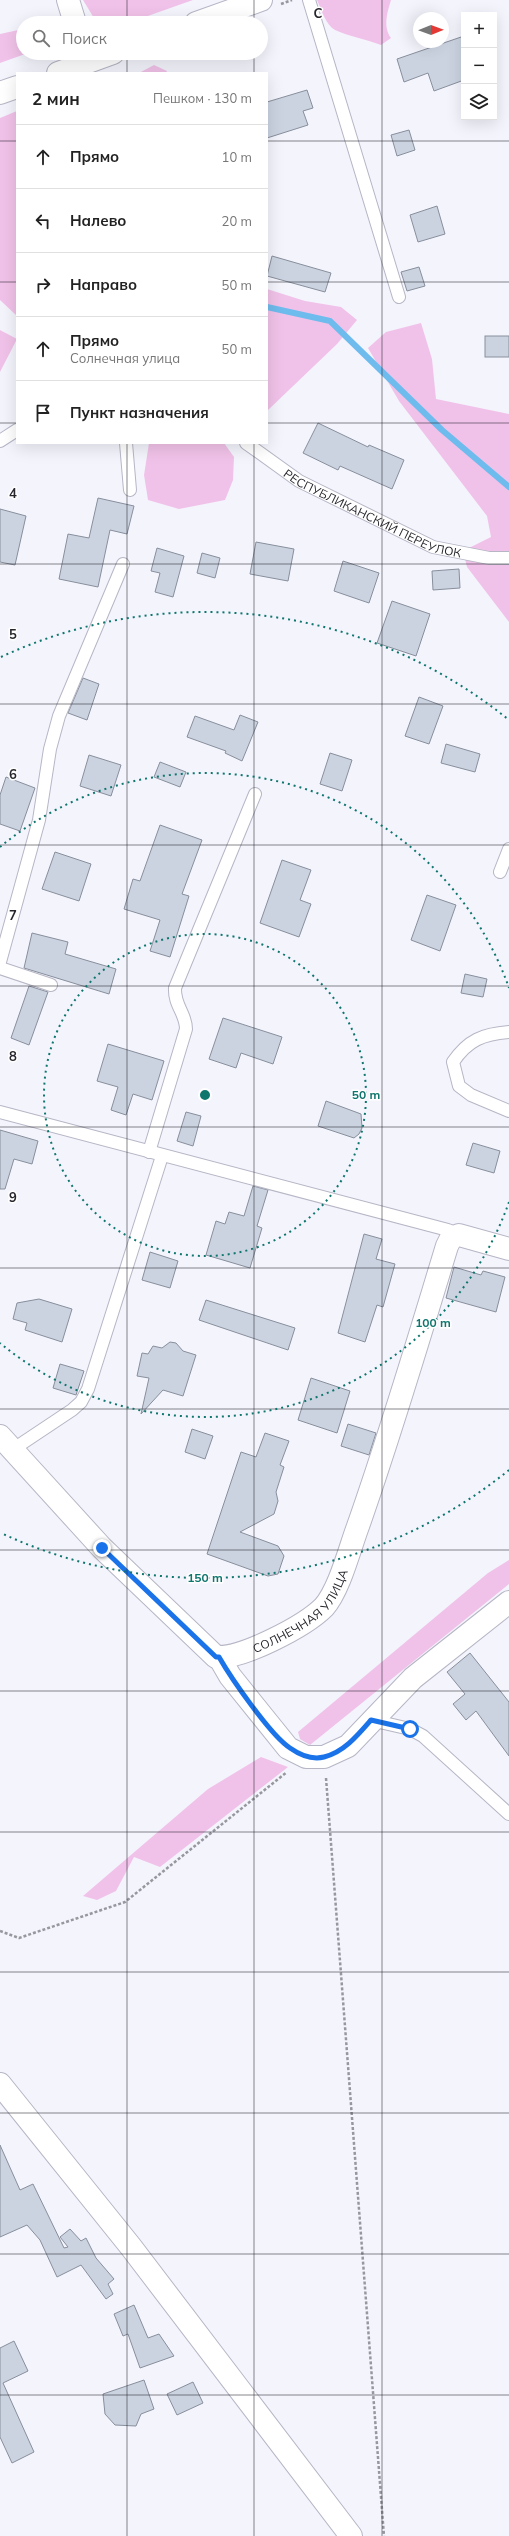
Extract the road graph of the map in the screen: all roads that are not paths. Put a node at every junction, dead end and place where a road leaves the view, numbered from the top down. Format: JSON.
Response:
{"nodes":[{"id":1,"x":68,"y":0,"type":"edge"},
{"id":2,"x":261,"y":0,"type":"edge"},
{"id":3,"x":309,"y":0,"type":"edge"},
{"id":4,"x":73,"y":16,"type":"edge"},
{"id":5,"x":216,"y":16,"type":"edge"},
{"id":6,"x":92,"y":60,"type":"edge"},
{"id":7,"x":74,"y":66,"type":"edge"},
{"id":8,"x":16,"y":87,"type":"edge"},
{"id":9,"x":0,"y":93,"type":"edge"},
{"id":10,"x":399,"y":297,"type":"dead end"},
{"id":11,"x":16,"y":431,"type":"edge"},
{"id":12,"x":0,"y":441,"type":"edge"},
{"id":13,"x":126,"y":444,"type":"edge"},
{"id":14,"x":247,"y":444,"type":"edge"},
{"id":15,"x":130,"y":490,"type":"dead end"},
{"id":16,"x":509,"y":558,"type":"edge"},
{"id":17,"x":123,"y":564,"type":"dead end"},
{"id":18,"x":255,"y":794,"type":"dead end"},
{"id":19,"x":509,"y":849,"type":"edge"},
{"id":20,"x":500,"y":872,"type":"dead end"},
{"id":21,"x":0,"y":962,"type":"edge"},
{"id":22,"x":0,"y":968,"type":"edge"},
{"id":23,"x":51,"y":985,"type":"dead end"},
{"id":24,"x":509,"y":1032,"type":"edge"},
{"id":25,"x":509,"y":1111,"type":"edge"},
{"id":26,"x":0,"y":1112,"type":"edge"},
{"id":27,"x":149,"y":1152,"type":"junction"},
{"id":28,"x":162,"y":1156,"type":"junction"},
{"id":29,"x":455,"y":1237,"type":"junction"},
{"id":30,"x":509,"y":1249,"type":"edge"},
{"id":31,"x":6,"y":1443,"type":"edge"},
{"id":32,"x":509,"y":1602,"type":"edge"},
{"id":33,"x":219,"y":1657,"type":"junction"},
{"id":34,"x":371,"y":1720,"type":"junction"},
{"id":35,"x":509,"y":1814,"type":"edge"},
{"id":36,"x":0,"y":2084,"type":"edge"},
{"id":37,"x":352,"y":2536,"type":"edge"}],
"edges":[{"from":1,"to":4,"type":"street"},
{"from":2,"to":5,"type":"street"},
{"from":3,"to":10,"type":"lane"},
{"from":6,"to":7,"type":"street"},
{"from":8,"to":9,"type":"street"},
{"from":11,"to":12,"type":"lane"},
{"from":13,"to":15,"type":"lane"},
{"from":14,"to":16,"type":"lane","name":"РЕСПУБЛИКАНСКИЙ ПЕРЕУЛОК"},
{"from":17,"to":21,"type":"lane"},
{"from":18,"to":27,"type":"lane"},
{"from":19,"to":20,"type":"lane"},
{"from":22,"to":23,"type":"lane"},
{"from":24,"to":25,"type":"lane"},
{"from":26,"to":27,"type":"lane"},
{"from":27,"to":28,"type":"lane"},
{"from":28,"to":29,"type":"lane"},
{"from":28,"to":31,"type":"lane"},
{"from":29,"to":30,"type":"street"},
{"from":29,"to":33,"type":"street","name":"СОЛНЕЧНАЯ УЛИЦА"},
{"from":31,"to":33,"type":"street"},
{"from":32,"to":34,"type":"street"},
{"from":33,"to":34,"type":"street"},
{"from":34,"to":35,"type":"lane"},
{"from":36,"to":37,"type":"street"}]}
